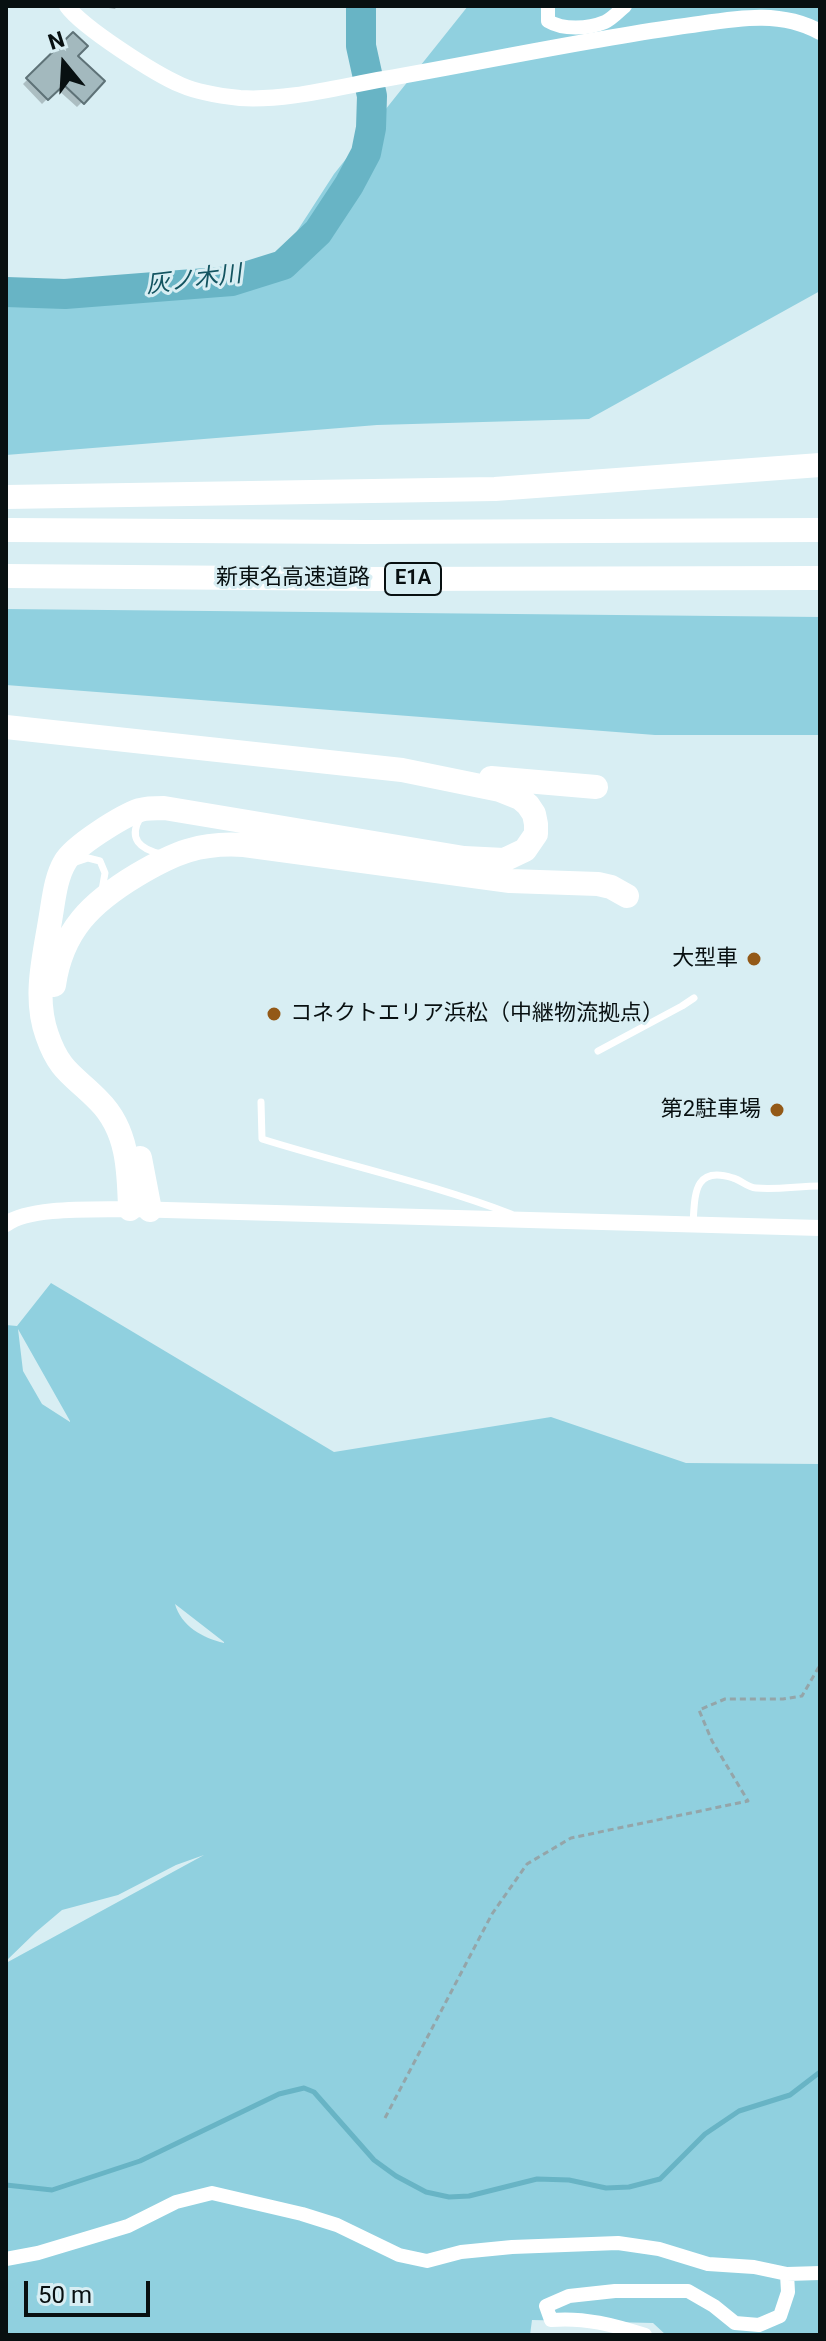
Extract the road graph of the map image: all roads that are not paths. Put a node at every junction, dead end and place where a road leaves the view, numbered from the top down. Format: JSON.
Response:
{"nodes":[{"id":1,"x":67,"y":6,"type":"edge"},
{"id":2,"x":548,"y":6,"type":"edge"},
{"id":3,"x":625,"y":6,"type":"edge"},
{"id":4,"x":606,"y":22,"type":"junction"},
{"id":5,"x":820,"y":32,"type":"edge"},
{"id":6,"x":625,"y":35,"type":"junction"},
{"id":7,"x":820,"y":465,"type":"edge"},
{"id":8,"x":6,"y":497,"type":"edge"},
{"id":9,"x":6,"y":530,"type":"edge"},
{"id":10,"x":820,"y":530,"type":"edge"},
{"id":11,"x":6,"y":576,"type":"edge"},
{"id":12,"x":820,"y":578,"type":"edge"},
{"id":13,"x":6,"y":727,"type":"edge"},
{"id":14,"x":402,"y":770,"type":"junction"},
{"id":15,"x":596,"y":787,"type":"dead end"},
{"id":16,"x":151,"y":808,"type":"junction"},
{"id":17,"x":175,"y":854,"type":"junction"},
{"id":18,"x":61,"y":871,"type":"junction"},
{"id":19,"x":627,"y":896,"type":"dead end"},
{"id":20,"x":99,"y":900,"type":"junction"},
{"id":21,"x":694,"y":998,"type":"dead end"},
{"id":22,"x":598,"y":1051,"type":"dead end"},
{"id":23,"x":261,"y":1102,"type":"dead end"},
{"id":24,"x":820,"y":1186,"type":"edge"},
{"id":25,"x":140,"y":1210,"type":"junction"},
{"id":26,"x":525,"y":1219,"type":"junction"},
{"id":27,"x":6,"y":1224,"type":"edge"},
{"id":28,"x":693,"y":1225,"type":"junction"},
{"id":29,"x":820,"y":1228,"type":"edge"},
{"id":30,"x":6,"y":2259,"type":"edge"},
{"id":31,"x":820,"y":2273,"type":"edge"},
{"id":32,"x":787,"y":2274,"type":"junction"},
{"id":33,"x":645,"y":2335,"type":"edge"}],
"edges":[{"from":1,"to":6,"type":"street"},
{"from":2,"to":4,"type":"street"},
{"from":3,"to":4,"type":"street"},
{"from":4,"to":6,"type":"street"},
{"from":5,"to":6,"type":"street"},
{"from":7,"to":8,"type":"highway"},
{"from":9,"to":10,"type":"highway","name":"新東名高速道路","number":"E1A"},
{"from":11,"to":12,"type":"highway","name":"新東名高速道路","number":"E1A"},
{"from":13,"to":14,"type":"highway"},
{"from":14,"to":15,"type":"highway"},
{"from":14,"to":16,"type":"highway"},
{"from":16,"to":17,"type":"lane"},
{"from":16,"to":18,"type":"highway"},
{"from":17,"to":19,"type":"highway"},
{"from":17,"to":20,"type":"highway"},
{"from":18,"to":20,"type":"lane"},
{"from":18,"to":25,"type":"highway"},
{"from":20,"to":25,"type":"highway"},
{"from":21,"to":22,"type":"lane"},
{"from":23,"to":26,"type":"lane"},
{"from":24,"to":28,"type":"lane"},
{"from":25,"to":26,"type":"street"},
{"from":25,"to":27,"type":"street"},
{"from":26,"to":28,"type":"street"},
{"from":28,"to":29,"type":"street"},
{"from":30,"to":32,"type":"street"},
{"from":31,"to":32,"type":"street"},
{"from":32,"to":33,"type":"street"}]}
